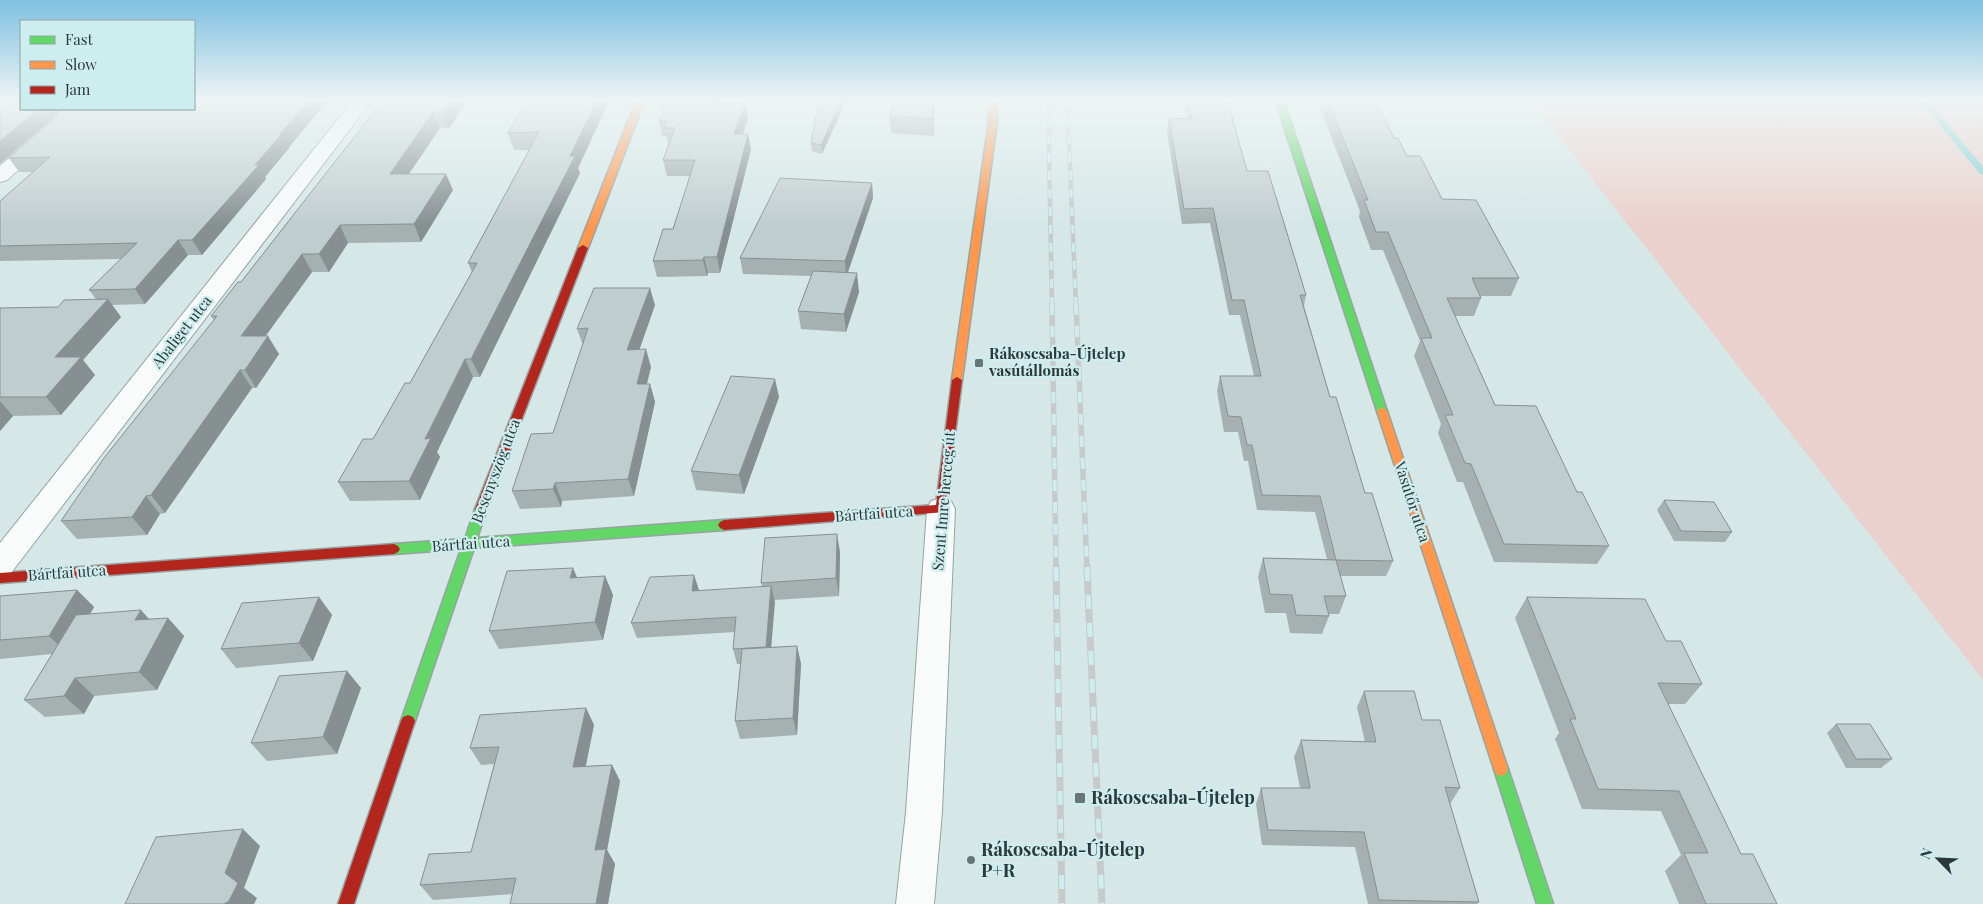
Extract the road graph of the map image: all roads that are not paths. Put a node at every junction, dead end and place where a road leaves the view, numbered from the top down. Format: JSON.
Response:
{"nodes":[{"id":1,"x":41,"y":141,"type":"edge"},
{"id":2,"x":332,"y":141,"type":"edge"},
{"id":3,"x":625,"y":141,"type":"edge"},
{"id":4,"x":990,"y":141,"type":"edge"},
{"id":5,"x":1293,"y":141,"type":"edge"},
{"id":6,"x":0,"y":176,"type":"edge"},
{"id":7,"x":941,"y":509,"type":"junction"},
{"id":8,"x":467,"y":545,"type":"junction"},
{"id":9,"x":0,"y":565,"type":"edge"},
{"id":10,"x":0,"y":578,"type":"edge"},
{"id":11,"x":346,"y":904,"type":"edge"},
{"id":12,"x":915,"y":904,"type":"edge"},
{"id":13,"x":1545,"y":904,"type":"edge"}],
"edges":[{"from":1,"to":6,"type":"street"},
{"from":2,"to":9,"type":"street","name":"Abaliget utca"},
{"from":3,"to":8,"type":"street","name":"Besenyszög utca"},
{"from":4,"to":7,"type":"street","name":"Szent Imre herceg út"},
{"from":5,"to":13,"type":"street","name":"Vasútőr utca"},
{"from":7,"to":8,"type":"street","name":"Bártfai utca"},
{"from":7,"to":12,"type":"street","name":"Szent Imre herceg út"},
{"from":8,"to":10,"type":"street","name":"Bártfai utca"},
{"from":8,"to":11,"type":"street","name":"Besenyszög utca"}]}
